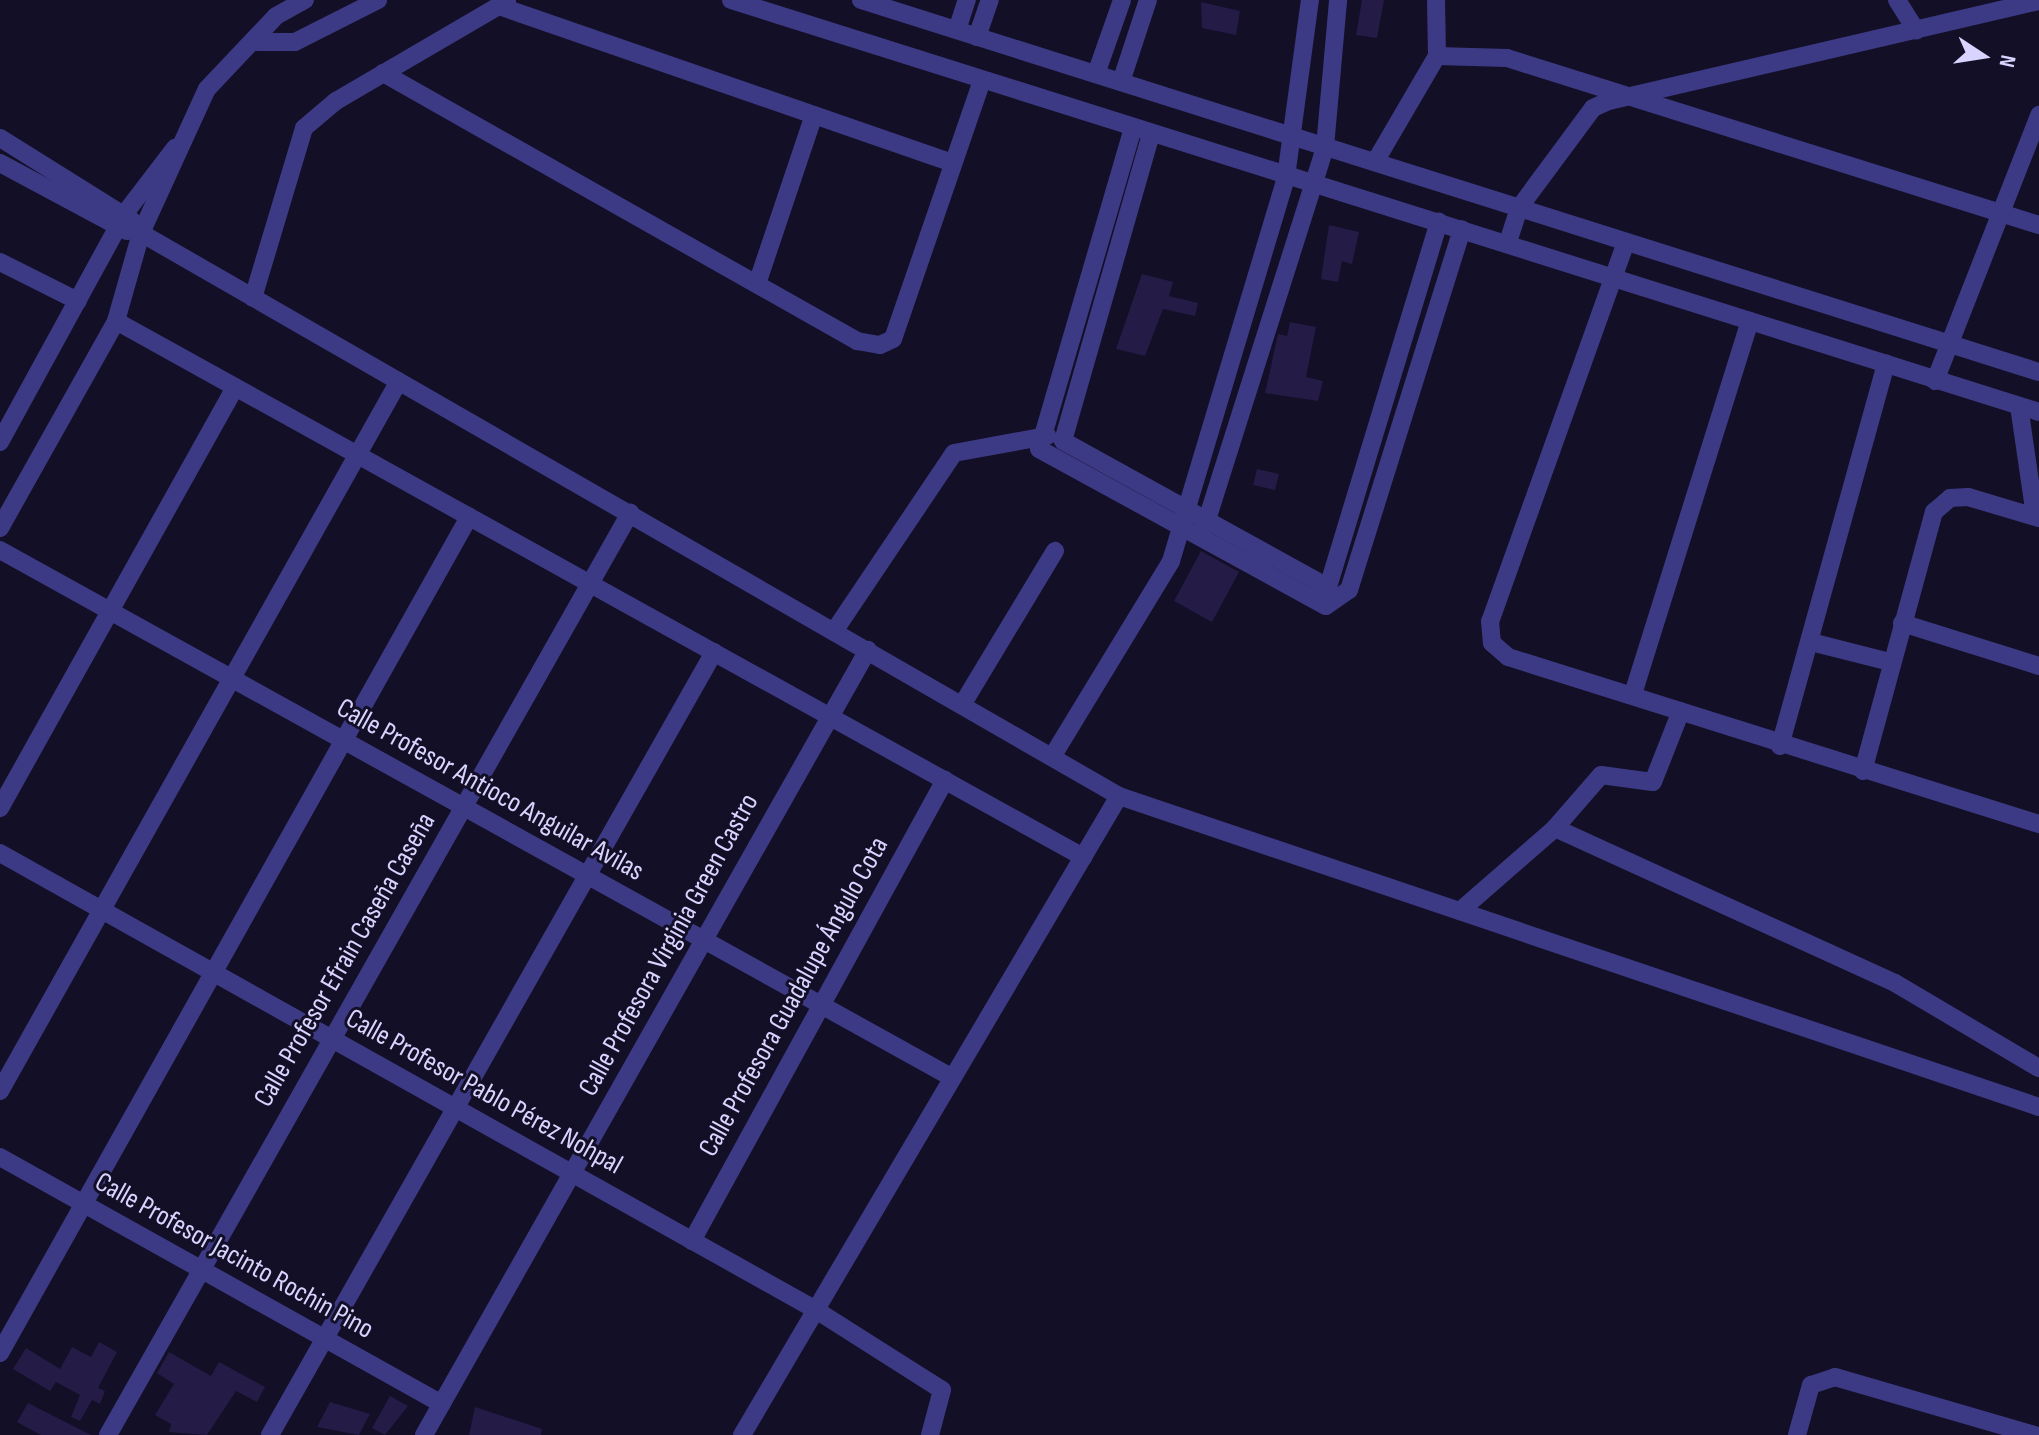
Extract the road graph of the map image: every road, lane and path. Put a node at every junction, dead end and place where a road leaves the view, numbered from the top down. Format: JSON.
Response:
{"nodes":[{"id":1,"x":305,"y":0,"type":"edge"},
{"id":2,"x":378,"y":0,"type":"edge"},
{"id":3,"x":731,"y":0,"type":"edge"},
{"id":4,"x":861,"y":0,"type":"edge"},
{"id":5,"x":967,"y":0,"type":"edge"},
{"id":6,"x":990,"y":0,"type":"edge"},
{"id":7,"x":1122,"y":0,"type":"edge"},
{"id":8,"x":1148,"y":0,"type":"edge"},
{"id":9,"x":1310,"y":0,"type":"edge"},
{"id":10,"x":1338,"y":0,"type":"edge"},
{"id":11,"x":1436,"y":0,"type":"edge"},
{"id":12,"x":1897,"y":0,"type":"edge"},
{"id":13,"x":2039,"y":1,"type":"edge"},
{"id":14,"x":504,"y":3,"type":"edge"},
{"id":15,"x":957,"y":30,"type":"junction"},
{"id":16,"x":1916,"y":31,"type":"junction"},
{"id":17,"x":977,"y":37,"type":"junction"},
{"id":18,"x":257,"y":42,"type":"junction"},
{"id":19,"x":1437,"y":56,"type":"junction"},
{"id":20,"x":383,"y":73,"type":"junction"},
{"id":21,"x":1096,"y":74,"type":"junction"},
{"id":22,"x":982,"y":80,"type":"junction"},
{"id":23,"x":1121,"y":82,"type":"junction"},
{"id":24,"x":1635,"y":96,"type":"junction"},
{"id":25,"x":814,"y":115,"type":"junction"},
{"id":26,"x":2039,"y":115,"type":"edge"},
{"id":27,"x":1142,"y":131,"type":"junction"},
{"id":28,"x":1293,"y":136,"type":"junction"},
{"id":29,"x":0,"y":138,"type":"edge"},
{"id":30,"x":1325,"y":147,"type":"junction"},
{"id":31,"x":175,"y":148,"type":"junction"},
{"id":32,"x":1375,"y":162,"type":"junction"},
{"id":33,"x":0,"y":163,"type":"edge"},
{"id":34,"x":953,"y":163,"type":"junction"},
{"id":35,"x":1286,"y":177,"type":"junction"},
{"id":36,"x":1315,"y":184,"type":"junction"},
{"id":37,"x":1519,"y":208,"type":"junction"},
{"id":38,"x":126,"y":212,"type":"junction"},
{"id":39,"x":2005,"y":214,"type":"junction"},
{"id":40,"x":1439,"y":222,"type":"junction"},
{"id":41,"x":2039,"y":225,"type":"edge"},
{"id":42,"x":116,"y":229,"type":"junction"},
{"id":43,"x":1462,"y":229,"type":"junction"},
{"id":44,"x":141,"y":233,"type":"junction"},
{"id":45,"x":1508,"y":242,"type":"junction"},
{"id":46,"x":1626,"y":242,"type":"junction"},
{"id":47,"x":0,"y":262,"type":"edge"},
{"id":48,"x":1613,"y":277,"type":"junction"},
{"id":49,"x":757,"y":284,"type":"junction"},
{"id":50,"x":253,"y":298,"type":"junction"},
{"id":51,"x":78,"y":301,"type":"junction"},
{"id":52,"x":116,"y":321,"type":"junction"},
{"id":53,"x":1750,"y":321,"type":"junction"},
{"id":54,"x":1955,"y":346,"type":"junction"},
{"id":55,"x":1886,"y":363,"type":"junction"},
{"id":56,"x":2039,"y":372,"type":"edge"},
{"id":57,"x":399,"y":381,"type":"junction"},
{"id":58,"x":1935,"y":381,"type":"junction"},
{"id":59,"x":235,"y":387,"type":"junction"},
{"id":60,"x":2019,"y":406,"type":"junction"},
{"id":61,"x":2039,"y":412,"type":"edge"},
{"id":62,"x":1061,"y":432,"type":"junction"},
{"id":63,"x":1037,"y":440,"type":"junction"},
{"id":64,"x":0,"y":442,"type":"edge"},
{"id":65,"x":357,"y":455,"type":"junction"},
{"id":66,"x":1187,"y":506,"type":"junction"},
{"id":67,"x":630,"y":513,"type":"junction"},
{"id":68,"x":1209,"y":516,"type":"junction"},
{"id":69,"x":469,"y":517,"type":"junction"},
{"id":70,"x":2037,"y":517,"type":"edge"},
{"id":71,"x":1178,"y":525,"type":"junction"},
{"id":72,"x":0,"y":528,"type":"edge"},
{"id":73,"x":1201,"y":538,"type":"junction"},
{"id":74,"x":0,"y":550,"type":"edge"},
{"id":75,"x":1055,"y":551,"type":"dead end"},
{"id":76,"x":590,"y":584,"type":"junction"},
{"id":77,"x":110,"y":611,"type":"junction"},
{"id":78,"x":1902,"y":623,"type":"junction"},
{"id":79,"x":835,"y":630,"type":"junction"},
{"id":80,"x":1811,"y":642,"type":"junction"},
{"id":81,"x":868,"y":650,"type":"junction"},
{"id":82,"x":714,"y":652,"type":"junction"},
{"id":83,"x":1890,"y":662,"type":"junction"},
{"id":84,"x":2039,"y":666,"type":"edge"},
{"id":85,"x":231,"y":678,"type":"junction"},
{"id":86,"x":1633,"y":694,"type":"junction"},
{"id":87,"x":962,"y":705,"type":"junction"},
{"id":88,"x":1681,"y":711,"type":"junction"},
{"id":89,"x":830,"y":717,"type":"junction"},
{"id":90,"x":344,"y":741,"type":"junction"},
{"id":91,"x":1780,"y":746,"type":"junction"},
{"id":92,"x":1052,"y":757,"type":"junction"},
{"id":93,"x":1863,"y":771,"type":"junction"},
{"id":94,"x":945,"y":780,"type":"junction"},
{"id":95,"x":1119,"y":796,"type":"junction"},
{"id":96,"x":464,"y":807,"type":"junction"},
{"id":97,"x":0,"y":808,"type":"edge"},
{"id":98,"x":2039,"y":824,"type":"edge"},
{"id":99,"x":1555,"y":828,"type":"junction"},
{"id":100,"x":0,"y":853,"type":"edge"},
{"id":101,"x":1083,"y":857,"type":"junction"},
{"id":102,"x":587,"y":876,"type":"junction"},
{"id":103,"x":101,"y":910,"type":"junction"},
{"id":104,"x":1460,"y":911,"type":"junction"},
{"id":105,"x":704,"y":940,"type":"junction"},
{"id":106,"x":213,"y":973,"type":"junction"},
{"id":107,"x":821,"y":1005,"type":"junction"},
{"id":108,"x":332,"y":1039,"type":"junction"},
{"id":109,"x":2039,"y":1068,"type":"edge"},
{"id":110,"x":953,"y":1078,"type":"junction"},
{"id":111,"x":0,"y":1091,"type":"edge"},
{"id":112,"x":2039,"y":1107,"type":"edge"},
{"id":113,"x":455,"y":1108,"type":"junction"},
{"id":114,"x":0,"y":1157,"type":"edge"},
{"id":115,"x":572,"y":1174,"type":"junction"},
{"id":116,"x":84,"y":1204,"type":"junction"},
{"id":117,"x":692,"y":1241,"type":"junction"},
{"id":118,"x":201,"y":1270,"type":"junction"},
{"id":119,"x":816,"y":1310,"type":"junction"},
{"id":120,"x":325,"y":1339,"type":"junction"},
{"id":121,"x":0,"y":1353,"type":"edge"},
{"id":122,"x":442,"y":1404,"type":"junction"},
{"id":123,"x":108,"y":1435,"type":"edge"},
{"id":124,"x":270,"y":1435,"type":"edge"},
{"id":125,"x":424,"y":1435,"type":"edge"},
{"id":126,"x":742,"y":1435,"type":"edge"},
{"id":127,"x":930,"y":1435,"type":"edge"},
{"id":128,"x":1797,"y":1435,"type":"edge"},
{"id":129,"x":2035,"y":1435,"type":"edge"}],
"edges":[{"from":1,"to":18,"type":"street"},
{"from":2,"to":18,"type":"street"},
{"from":3,"to":22,"type":"street"},
{"from":4,"to":15,"type":"street"},
{"from":5,"to":15,"type":"street"},
{"from":6,"to":17,"type":"street"},
{"from":7,"to":21,"type":"street"},
{"from":8,"to":23,"type":"street"},
{"from":9,"to":28,"type":"street"},
{"from":10,"to":30,"type":"street"},
{"from":11,"to":19,"type":"street"},
{"from":12,"to":16,"type":"street"},
{"from":13,"to":16,"type":"street"},
{"from":14,"to":20,"type":"street"},
{"from":14,"to":25,"type":"street"},
{"from":15,"to":17,"type":"street"},
{"from":16,"to":24,"type":"street"},
{"from":17,"to":21,"type":"street"},
{"from":18,"to":31,"type":"street"},
{"from":19,"to":24,"type":"street"},
{"from":19,"to":32,"type":"street"},
{"from":20,"to":49,"type":"street"},
{"from":20,"to":50,"type":"street"},
{"from":21,"to":23,"type":"street"},
{"from":22,"to":27,"type":"street"},
{"from":22,"to":34,"type":"street"},
{"from":23,"to":28,"type":"street"},
{"from":24,"to":37,"type":"street"},
{"from":24,"to":39,"type":"street"},
{"from":25,"to":34,"type":"street"},
{"from":25,"to":49,"type":"street"},
{"from":26,"to":39,"type":"street"},
{"from":27,"to":35,"type":"street"},
{"from":27,"to":62,"type":"street"},
{"from":27,"to":63,"type":"street"},
{"from":28,"to":30,"type":"street"},
{"from":28,"to":35,"type":"street"},
{"from":29,"to":38,"type":"street"},
{"from":30,"to":32,"type":"street"},
{"from":30,"to":36,"type":"street"},
{"from":31,"to":38,"type":"street"},
{"from":31,"to":44,"type":"street"},
{"from":32,"to":37,"type":"street"},
{"from":33,"to":42,"type":"street"},
{"from":34,"to":49,"type":"street"},
{"from":35,"to":36,"type":"street"},
{"from":35,"to":66,"type":"street"},
{"from":36,"to":40,"type":"street"},
{"from":36,"to":68,"type":"street"},
{"from":37,"to":45,"type":"street"},
{"from":37,"to":46,"type":"street"},
{"from":38,"to":42,"type":"street"},
{"from":38,"to":44,"type":"street"},
{"from":39,"to":41,"type":"street"},
{"from":39,"to":54,"type":"street"},
{"from":40,"to":43,"type":"street"},
{"from":40,"to":68,"type":"street"},
{"from":42,"to":44,"type":"street"},
{"from":42,"to":51,"type":"street"},
{"from":43,"to":45,"type":"street"},
{"from":43,"to":73,"type":"street"},
{"from":44,"to":50,"type":"street"},
{"from":44,"to":52,"type":"street"},
{"from":45,"to":48,"type":"street"},
{"from":46,"to":48,"type":"street"},
{"from":46,"to":54,"type":"street"},
{"from":47,"to":51,"type":"street"},
{"from":48,"to":53,"type":"street"},
{"from":48,"to":86,"type":"street"},
{"from":50,"to":57,"type":"street"},
{"from":51,"to":64,"type":"street"},
{"from":52,"to":59,"type":"street"},
{"from":52,"to":72,"type":"street"},
{"from":53,"to":55,"type":"street"},
{"from":53,"to":86,"type":"street"},
{"from":54,"to":56,"type":"street"},
{"from":54,"to":58,"type":"street"},
{"from":55,"to":58,"type":"street"},
{"from":55,"to":80,"type":"street"},
{"from":57,"to":65,"type":"street"},
{"from":57,"to":67,"type":"street"},
{"from":58,"to":60,"type":"street"},
{"from":59,"to":65,"type":"street"},
{"from":59,"to":77,"type":"street"},
{"from":60,"to":61,"type":"street"},
{"from":60,"to":70,"type":"street"},
{"from":62,"to":63,"type":"street"},
{"from":62,"to":66,"type":"street"},
{"from":63,"to":71,"type":"street"},
{"from":63,"to":79,"type":"street"},
{"from":65,"to":69,"type":"street"},
{"from":65,"to":85,"type":"street"},
{"from":66,"to":68,"type":"street"},
{"from":66,"to":71,"type":"street"},
{"from":67,"to":76,"type":"street","name":"Calle Profesor Efrain Caseña Caseña"},
{"from":67,"to":79,"type":"street"},
{"from":68,"to":73,"type":"street"},
{"from":69,"to":76,"type":"street"},
{"from":69,"to":90,"type":"street"},
{"from":70,"to":78,"type":"street"},
{"from":71,"to":73,"type":"street"},
{"from":71,"to":92,"type":"street"},
{"from":74,"to":77,"type":"street","name":"Calle Profesor Antioco Anguilar Avilas"},
{"from":75,"to":87,"type":"street"},
{"from":76,"to":82,"type":"street"},
{"from":76,"to":96,"type":"street","name":"Calle Profesor Efrain Caseña Caseña"},
{"from":77,"to":85,"type":"street","name":"Calle Profesor Antioco Anguilar Avilas"},
{"from":77,"to":97,"type":"street"},
{"from":78,"to":83,"type":"street"},
{"from":78,"to":84,"type":"street"},
{"from":79,"to":81,"type":"street"},
{"from":80,"to":83,"type":"street"},
{"from":80,"to":91,"type":"street"},
{"from":81,"to":87,"type":"street"},
{"from":81,"to":89,"type":"street","name":"Calle Profesora Virginia Green Castro"},
{"from":82,"to":89,"type":"street"},
{"from":82,"to":102,"type":"street"},
{"from":83,"to":93,"type":"street"},
{"from":85,"to":90,"type":"street","name":"Calle Profesor Antioco Anguilar Avilas"},
{"from":85,"to":103,"type":"street"},
{"from":86,"to":88,"type":"street"},
{"from":87,"to":92,"type":"street"},
{"from":88,"to":91,"type":"street"},
{"from":88,"to":99,"type":"street"},
{"from":89,"to":94,"type":"street"},
{"from":89,"to":105,"type":"street","name":"Calle Profesora Virginia Green Castro"},
{"from":90,"to":96,"type":"street","name":"Calle Profesor Antioco Anguilar Avilas"},
{"from":90,"to":106,"type":"street"},
{"from":91,"to":93,"type":"street"},
{"from":92,"to":95,"type":"street"},
{"from":93,"to":98,"type":"street"},
{"from":94,"to":101,"type":"street"},
{"from":94,"to":107,"type":"street","name":"Calle Profesora Guadalupe Ángulo Cota"},
{"from":95,"to":101,"type":"street"},
{"from":95,"to":104,"type":"street"},
{"from":96,"to":102,"type":"street","name":"Calle Profesor Antioco Anguilar Avilas"},
{"from":96,"to":108,"type":"street","name":"Calle Profesor Efrain Caseña Caseña"},
{"from":99,"to":104,"type":"street"},
{"from":99,"to":109,"type":"street"},
{"from":100,"to":103,"type":"street","name":"Calle Profesor Pablo Pérez Nohpal"},
{"from":101,"to":110,"type":"street"},
{"from":102,"to":105,"type":"street","name":"Calle Profesor Antioco Anguilar Avilas"},
{"from":102,"to":113,"type":"street"},
{"from":103,"to":106,"type":"street","name":"Calle Profesor Pablo Pérez Nohpal"},
{"from":103,"to":111,"type":"street"},
{"from":104,"to":112,"type":"street"},
{"from":105,"to":107,"type":"street","name":"Calle Profesor Antioco Anguilar Avilas"},
{"from":105,"to":115,"type":"street","name":"Calle Profesora Virginia Green Castro"},
{"from":106,"to":108,"type":"street","name":"Calle Profesor Pablo Pérez Nohpal"},
{"from":106,"to":116,"type":"street"},
{"from":107,"to":110,"type":"street","name":"Calle Profesor Antioco Anguilar Avilas"},
{"from":107,"to":117,"type":"street","name":"Calle Profesora Guadalupe Ángulo Cota"},
{"from":108,"to":113,"type":"street","name":"Calle Profesor Pablo Pérez Nohpal"},
{"from":108,"to":118,"type":"street","name":"Calle Profesor Efrain Caseña Caseña"},
{"from":110,"to":119,"type":"street"},
{"from":113,"to":115,"type":"street","name":"Calle Profesor Pablo Pérez Nohpal"},
{"from":113,"to":120,"type":"street"},
{"from":114,"to":116,"type":"street","name":"Calle Profesor Jacinto Rochin Pino"},
{"from":115,"to":117,"type":"street","name":"Calle Profesor Pablo Pérez Nohpal"},
{"from":115,"to":122,"type":"street","name":"Calle Profesora Virginia Green Castro"},
{"from":116,"to":118,"type":"street","name":"Calle Profesor Jacinto Rochin Pino"},
{"from":116,"to":121,"type":"street"},
{"from":117,"to":119,"type":"street","name":"Calle Profesor Pablo Pérez Nohpal"},
{"from":118,"to":120,"type":"street","name":"Calle Profesor Jacinto Rochin Pino"},
{"from":118,"to":123,"type":"street","name":"Calle Profesor Efrain Caseña Caseña"},
{"from":119,"to":126,"type":"street"},
{"from":119,"to":127,"type":"street","name":"Calle Profesor Pablo Pérez Nohpal"},
{"from":120,"to":122,"type":"street","name":"Calle Profesor Jacinto Rochin Pino"},
{"from":120,"to":124,"type":"street"},
{"from":122,"to":125,"type":"street","name":"Calle Profesora Virginia Green Castro"},
{"from":128,"to":129,"type":"street"}]}
